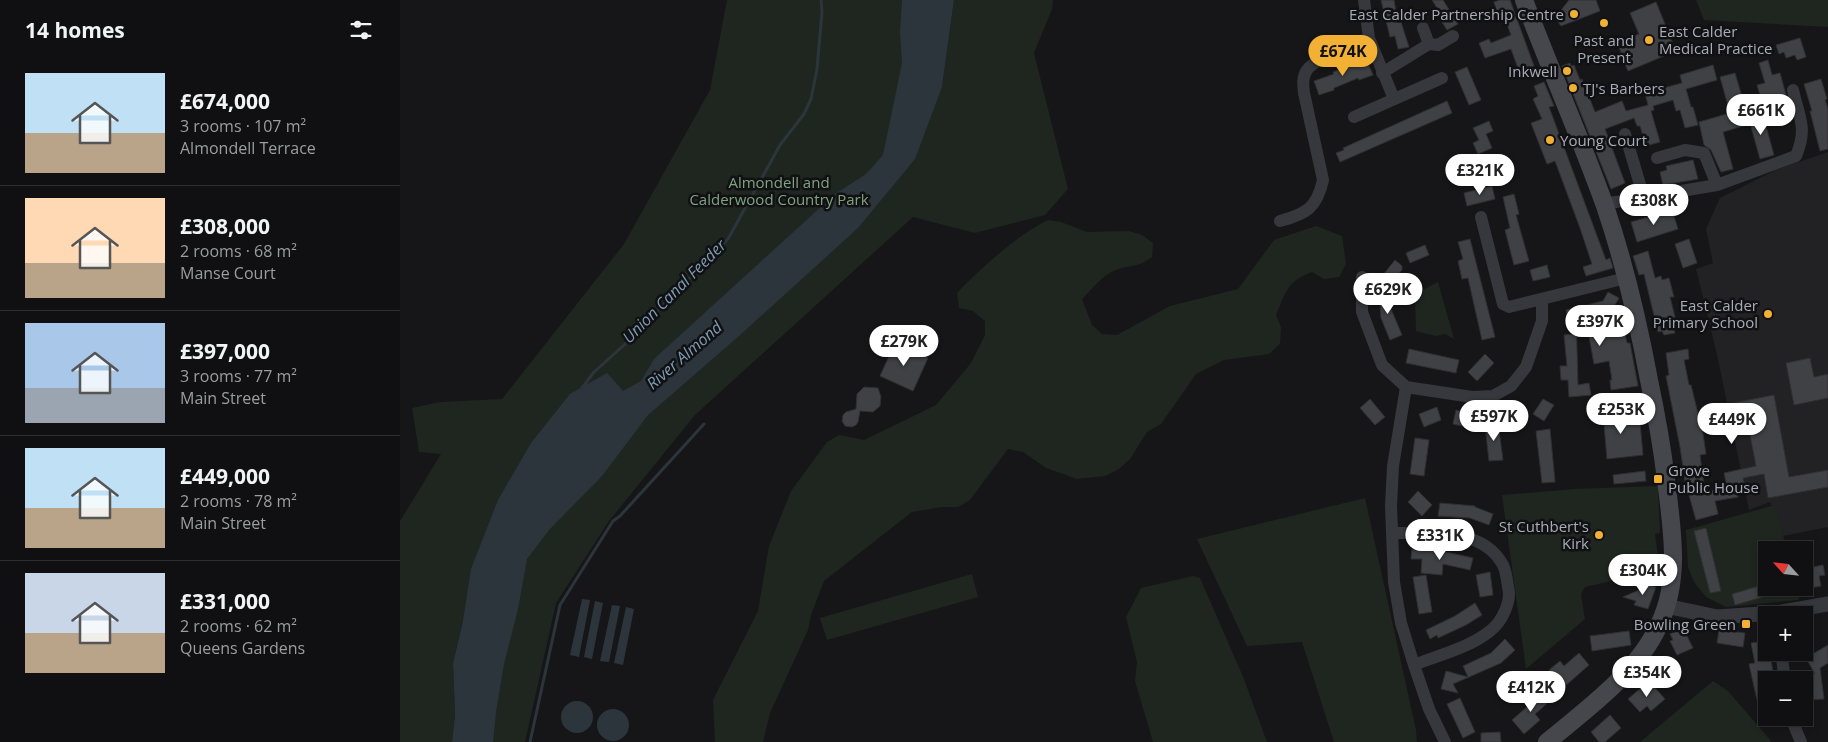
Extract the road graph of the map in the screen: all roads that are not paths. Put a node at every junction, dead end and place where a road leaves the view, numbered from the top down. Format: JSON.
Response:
{"nodes":[{"id":1,"x":1364,"y":0,"type":"edge"},
{"id":2,"x":1524,"y":0,"type":"edge"},
{"id":3,"x":1423,"y":28,"type":"dead end"},
{"id":4,"x":1453,"y":36,"type":"dead end"},
{"id":5,"x":1369,"y":38,"type":"junction"},
{"id":6,"x":1429,"y":44,"type":"junction"},
{"id":7,"x":1382,"y":73,"type":"junction"},
{"id":8,"x":1442,"y":78,"type":"dead end"},
{"id":9,"x":1793,"y":90,"type":"dead end"},
{"id":10,"x":1394,"y":99,"type":"junction"},
{"id":11,"x":1797,"y":106,"type":"junction"},
{"id":12,"x":1782,"y":110,"type":"dead end"},
{"id":13,"x":1354,"y":117,"type":"dead end"},
{"id":14,"x":1625,"y":134,"type":"dead end"},
{"id":15,"x":1657,"y":158,"type":"dead end"},
{"id":16,"x":1716,"y":185,"type":"junction"},
{"id":17,"x":1644,"y":198,"type":"junction"},
{"id":18,"x":1604,"y":204,"type":"junction"},
{"id":19,"x":1481,"y":217,"type":"dead end"},
{"id":20,"x":1280,"y":221,"type":"dead end"},
{"id":21,"x":1362,"y":277,"type":"dead end"},
{"id":22,"x":1626,"y":278,"type":"junction"},
{"id":23,"x":1542,"y":299,"type":"junction"},
{"id":24,"x":1406,"y":387,"type":"junction"},
{"id":25,"x":1392,"y":533,"type":"junction"},
{"id":26,"x":1828,"y":604,"type":"edge"},
{"id":27,"x":1666,"y":606,"type":"junction"},
{"id":28,"x":1813,"y":607,"type":"edge"},
{"id":29,"x":1758,"y":615,"type":"edge"},
{"id":30,"x":1414,"y":665,"type":"junction"},
{"id":31,"x":1794,"y":726,"type":"edge"},
{"id":32,"x":1446,"y":742,"type":"edge"},
{"id":33,"x":1547,"y":742,"type":"edge"},
{"id":34,"x":1800,"y":742,"type":"edge"}],
"edges":[{"from":1,"to":5,"type":"street"},
{"from":2,"to":18,"type":"main road"},
{"from":3,"to":6,"type":"street"},
{"from":4,"to":6,"type":"street"},
{"from":5,"to":7,"type":"street"},
{"from":5,"to":20,"type":"street"},
{"from":6,"to":7,"type":"street"},
{"from":7,"to":10,"type":"street"},
{"from":8,"to":10,"type":"street"},
{"from":9,"to":11,"type":"street"},
{"from":10,"to":13,"type":"street"},
{"from":11,"to":12,"type":"street"},
{"from":11,"to":16,"type":"street"},
{"from":14,"to":17,"type":"street"},
{"from":15,"to":16,"type":"street"},
{"from":16,"to":17,"type":"street"},
{"from":17,"to":18,"type":"street"},
{"from":18,"to":22,"type":"main road"},
{"from":19,"to":23,"type":"street"},
{"from":21,"to":24,"type":"street"},
{"from":22,"to":23,"type":"street"},
{"from":22,"to":27,"type":"main road"},
{"from":23,"to":24,"type":"street"},
{"from":24,"to":25,"type":"street"},
{"from":25,"to":30,"type":"street"},
{"from":25,"to":30,"type":"street"},
{"from":26,"to":28,"type":"street"},
{"from":27,"to":29,"type":"street"},
{"from":27,"to":33,"type":"main road"},
{"from":30,"to":32,"type":"street"},
{"from":31,"to":34,"type":"street"}]}
